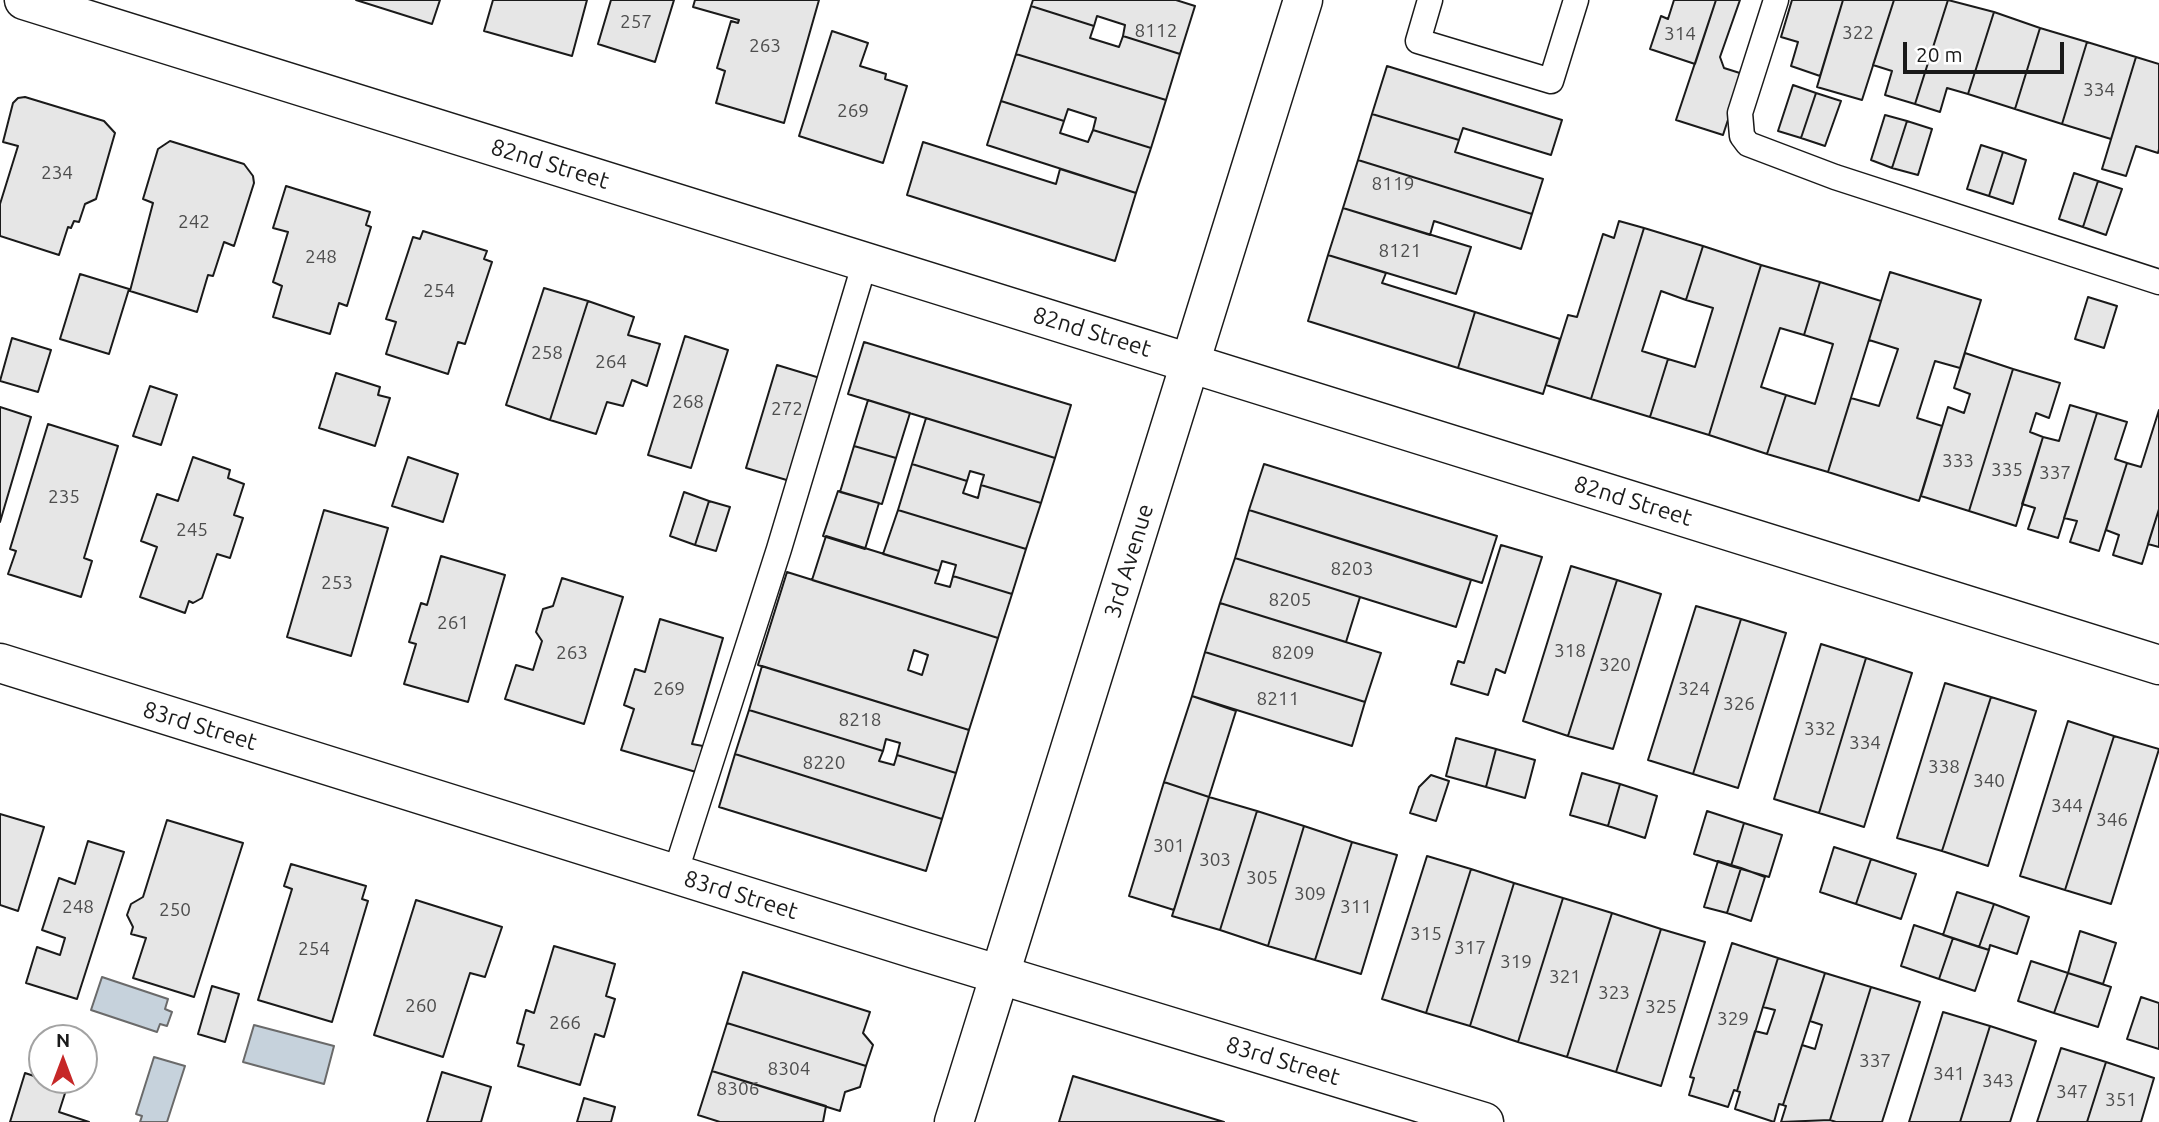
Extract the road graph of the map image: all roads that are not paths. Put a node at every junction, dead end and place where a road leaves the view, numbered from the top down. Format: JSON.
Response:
{"nodes":[{"id":1,"x":24,"y":0,"type":"edge"},
{"id":2,"x":1303,"y":0,"type":"edge"},
{"id":3,"x":1430,"y":0,"type":"edge"},
{"id":4,"x":1576,"y":0,"type":"edge"},
{"id":5,"x":1776,"y":0,"type":"edge"},
{"id":6,"x":865,"y":262,"type":"junction"},
{"id":7,"x":2159,"y":282,"type":"edge"},
{"id":8,"x":1190,"y":362,"type":"junction"},
{"id":9,"x":0,"y":663,"type":"edge"},
{"id":10,"x":2159,"y":665,"type":"edge"},
{"id":11,"x":676,"y":874,"type":"junction"},
{"id":12,"x":1000,"y":975,"type":"junction"},
{"id":13,"x":954,"y":1122,"type":"edge"},
{"id":14,"x":1483,"y":1122,"type":"edge"}],
"edges":[{"from":1,"to":6,"type":"street","name":"82nd Street"},
{"from":2,"to":8,"type":"street","name":"3rd Avenue"},
{"from":3,"to":4,"type":"lane"},
{"from":5,"to":7,"type":"lane"},
{"from":6,"to":8,"type":"street","name":"82nd Street"},
{"from":6,"to":11,"type":"lane"},
{"from":8,"to":10,"type":"street","name":"82nd Street"},
{"from":8,"to":12,"type":"street","name":"3rd Avenue"},
{"from":9,"to":11,"type":"street","name":"83rd Street"},
{"from":11,"to":12,"type":"street","name":"83rd Street"},
{"from":12,"to":13,"type":"street","name":"3rd Avenue"},
{"from":12,"to":14,"type":"street","name":"83rd Street"}]}
